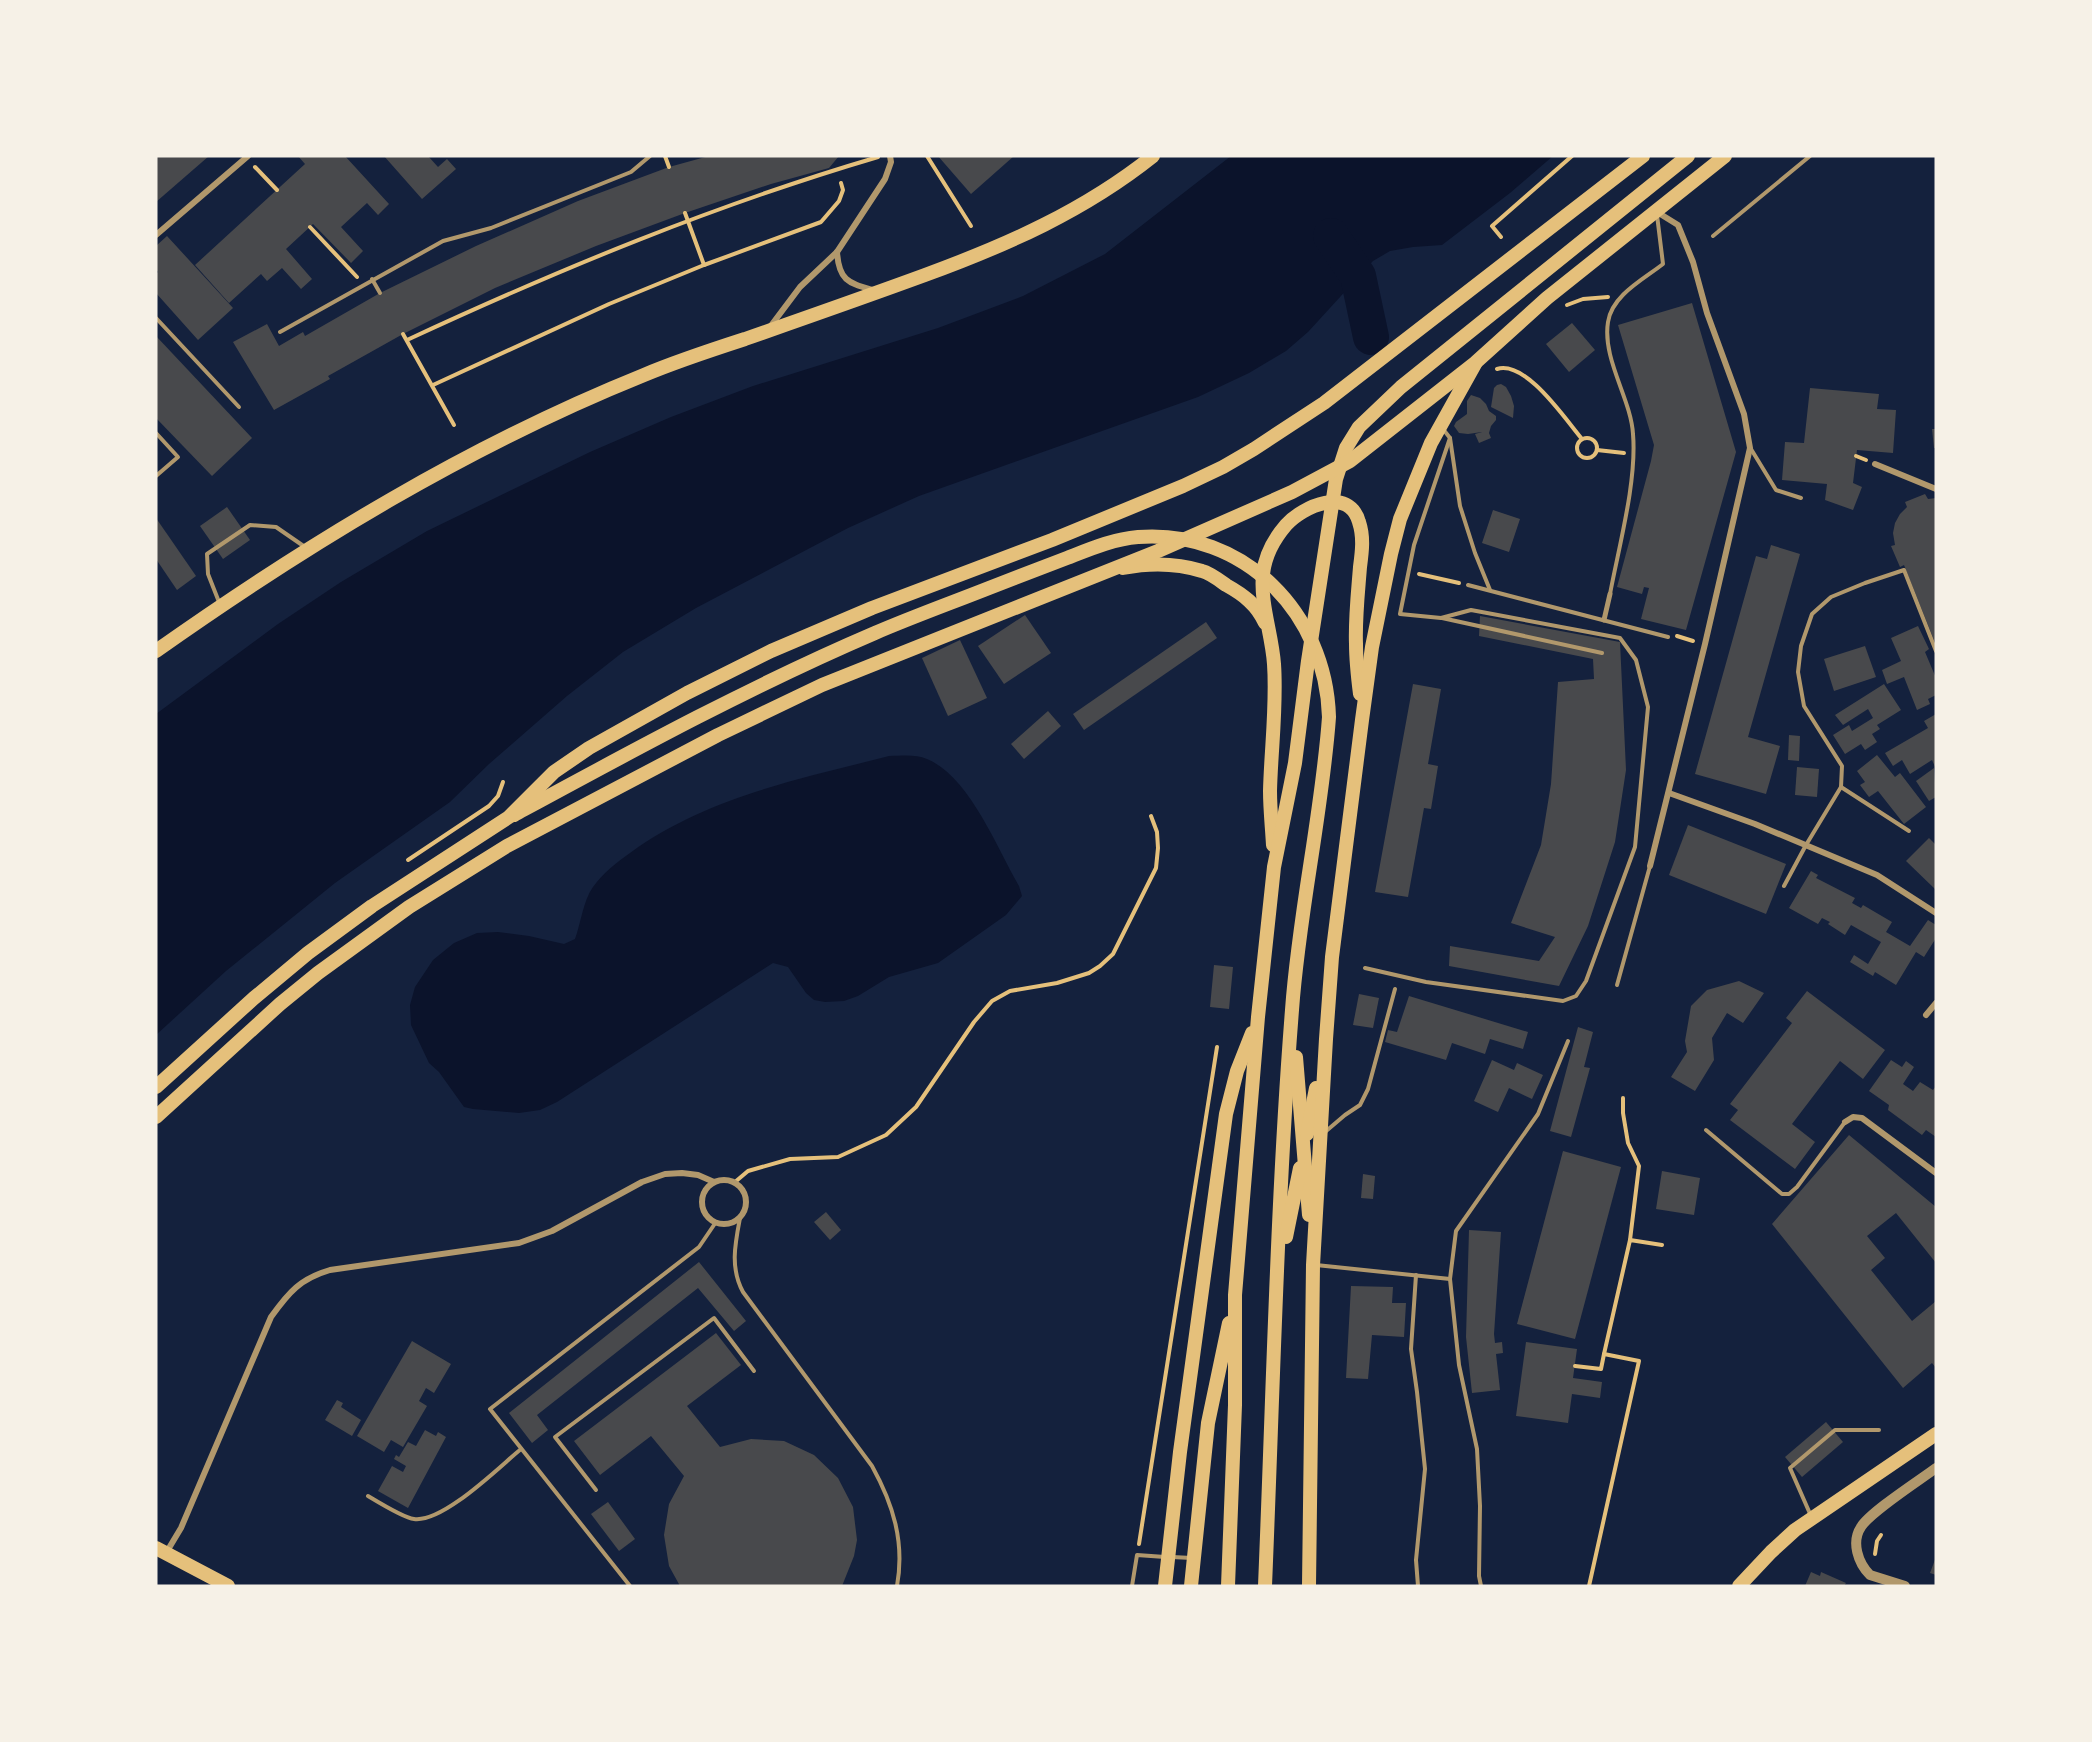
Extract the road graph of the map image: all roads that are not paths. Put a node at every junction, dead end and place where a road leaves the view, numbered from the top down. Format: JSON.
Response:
{"nodes":[{"id":1,"x":651,"y":156,"type":"edge"},
{"id":2,"x":890,"y":156,"type":"edge"},
{"id":3,"x":1153,"y":156,"type":"edge"},
{"id":4,"x":1643,"y":156,"type":"edge"},
{"id":5,"x":1688,"y":156,"type":"edge"},
{"id":6,"x":1725,"y":156,"type":"edge"},
{"id":7,"x":1810,"y":156,"type":"edge"},
{"id":8,"x":247,"y":157,"type":"edge"},
{"id":9,"x":1657,"y":212,"type":"junction"},
{"id":10,"x":156,"y":235,"type":"edge"},
{"id":11,"x":1713,"y":236,"type":"dead end"},
{"id":12,"x":837,"y":252,"type":"junction"},
{"id":13,"x":372,"y":279,"type":"junction"},
{"id":14,"x":880,"y":292,"type":"junction"},
{"id":15,"x":380,"y":293,"type":"dead end"},
{"id":16,"x":156,"y":318,"type":"edge"},
{"id":17,"x":766,"y":331,"type":"junction"},
{"id":18,"x":280,"y":332,"type":"dead end"},
{"id":19,"x":1475,"y":363,"type":"junction"},
{"id":20,"x":238,"y":407,"type":"dead end"},
{"id":21,"x":1440,"y":425,"type":"junction"},
{"id":22,"x":156,"y":434,"type":"edge"},
{"id":23,"x":1450,"y":438,"type":"junction"},
{"id":24,"x":1750,"y":448,"type":"junction"},
{"id":25,"x":1875,"y":464,"type":"dead end"},
{"id":26,"x":156,"y":476,"type":"edge"},
{"id":27,"x":1936,"y":489,"type":"edge"},
{"id":28,"x":1802,"y":498,"type":"dead end"},
{"id":29,"x":307,"y":549,"type":"junction"},
{"id":30,"x":1109,"y":571,"type":"junction"},
{"id":31,"x":1468,"y":585,"type":"road end"},
{"id":32,"x":1490,"y":591,"type":"junction"},
{"id":33,"x":1610,"y":594,"type":"joint"},
{"id":34,"x":221,"y":606,"type":"junction"},
{"id":35,"x":1441,"y":618,"type":"junction"},
{"id":36,"x":1604,"y":620,"type":"junction"},
{"id":37,"x":1270,"y":635,"type":"junction"},
{"id":38,"x":1668,"y":637,"type":"road end"},
{"id":39,"x":156,"y":651,"type":"edge"},
{"id":40,"x":1936,"y":651,"type":"edge"},
{"id":41,"x":1602,"y":653,"type":"dead end"},
{"id":42,"x":1362,"y":720,"type":"junction"},
{"id":43,"x":1841,"y":787,"type":"junction"},
{"id":44,"x":1669,"y":793,"type":"junction"},
{"id":45,"x":509,"y":817,"type":"junction"},
{"id":46,"x":1909,"y":831,"type":"dead end"},
{"id":47,"x":1806,"y":845,"type":"junction"},
{"id":48,"x":1650,"y":866,"type":"joint"},
{"id":49,"x":1274,"y":867,"type":"junction"},
{"id":50,"x":1784,"y":886,"type":"dead end"},
{"id":51,"x":1936,"y":913,"type":"edge"},
{"id":52,"x":1365,"y":968,"type":"dead end"},
{"id":53,"x":1617,"y":985,"type":"dead end"},
{"id":54,"x":1395,"y":989,"type":"dead end"},
{"id":55,"x":1936,"y":1003,"type":"edge"},
{"id":56,"x":1292,"y":1009,"type":"junction"},
{"id":57,"x":1926,"y":1015,"type":"dead end"},
{"id":58,"x":1258,"y":1017,"type":"junction"},
{"id":59,"x":1326,"y":1039,"type":"junction"},
{"id":60,"x":1568,"y":1041,"type":"dead end"},
{"id":61,"x":156,"y":1087,"type":"edge"},
{"id":62,"x":156,"y":1117,"type":"edge"},
{"id":63,"x":1845,"y":1122,"type":"joint"},
{"id":64,"x":1706,"y":1130,"type":"dead end"},
{"id":65,"x":1320,"y":1137,"type":"junction"},
{"id":66,"x":1304,"y":1150,"type":"junction"},
{"id":67,"x":1936,"y":1173,"type":"edge"},
{"id":68,"x":714,"y":1182,"type":"junction"},
{"id":69,"x":740,"y":1218,"type":"junction"},
{"id":70,"x":716,"y":1222,"type":"junction"},
{"id":71,"x":1312,"y":1265,"type":"junction"},
{"id":72,"x":1416,"y":1275,"type":"junction"},
{"id":73,"x":1450,"y":1279,"type":"junction"},
{"id":74,"x":1276,"y":1283,"type":"junction"},
{"id":75,"x":1235,"y":1294,"type":"junction"},
{"id":76,"x":754,"y":1371,"type":"dead end"},
{"id":77,"x":1879,"y":1430,"type":"dead end"},
{"id":78,"x":1936,"y":1434,"type":"edge"},
{"id":79,"x":521,"y":1449,"type":"junction"},
{"id":80,"x":1936,"y":1468,"type":"edge"},
{"id":81,"x":596,"y":1490,"type":"dead end"},
{"id":82,"x":368,"y":1497,"type":"dead end"},
{"id":83,"x":1811,"y":1517,"type":"junction"},
{"id":84,"x":161,"y":1551,"type":"edge"},
{"id":85,"x":1193,"y":1558,"type":"junction"},
{"id":86,"x":220,"y":1585,"type":"edge"},
{"id":87,"x":630,"y":1586,"type":"edge"},
{"id":88,"x":897,"y":1586,"type":"edge"},
{"id":89,"x":1132,"y":1586,"type":"edge"},
{"id":90,"x":1165,"y":1586,"type":"edge"},
{"id":91,"x":1191,"y":1586,"type":"edge"},
{"id":92,"x":1228,"y":1586,"type":"edge"},
{"id":93,"x":1265,"y":1586,"type":"edge"},
{"id":94,"x":1309,"y":1586,"type":"edge"},
{"id":95,"x":1418,"y":1586,"type":"edge"},
{"id":96,"x":1481,"y":1586,"type":"edge"},
{"id":97,"x":1740,"y":1586,"type":"edge"},
{"id":98,"x":1905,"y":1586,"type":"edge"}],
"edges":[{"from":1,"to":13,"type":"lane"},
{"from":2,"to":12,"type":"street"},
{"from":3,"to":14,"type":"main road"},
{"from":4,"to":45,"type":"main road"},
{"from":5,"to":49,"type":"main road"},
{"from":6,"to":9,"type":"main road"},
{"from":7,"to":11,"type":"lane"},
{"from":8,"to":10,"type":"street"},
{"from":9,"to":19,"type":"main road"},
{"from":9,"to":24,"type":"street"},
{"from":9,"to":33,"type":"lane"},
{"from":12,"to":14,"type":"street"},
{"from":12,"to":17,"type":"street"},
{"from":13,"to":15,"type":"lane"},
{"from":13,"to":18,"type":"lane"},
{"from":14,"to":17,"type":"main road"},
{"from":16,"to":20,"type":"lane"},
{"from":17,"to":29,"type":"main road"},
{"from":19,"to":21,"type":"main road"},
{"from":19,"to":30,"type":"main road"},
{"from":21,"to":23,"type":"lane"},
{"from":21,"to":42,"type":"main road"},
{"from":22,"to":26,"type":"lane"},
{"from":23,"to":32,"type":"lane"},
{"from":23,"to":35,"type":"lane"},
{"from":24,"to":28,"type":"lane"},
{"from":24,"to":44,"type":"street"},
{"from":25,"to":27,"type":"street"},
{"from":29,"to":34,"type":"main road"},
{"from":29,"to":34,"type":"lane"},
{"from":30,"to":37,"type":"main road"},
{"from":30,"to":62,"type":"main road"},
{"from":31,"to":32,"type":"lane"},
{"from":32,"to":36,"type":"lane"},
{"from":33,"to":36,"type":"street"},
{"from":34,"to":39,"type":"main road"},
{"from":35,"to":41,"type":"lane"},
{"from":35,"to":52,"type":"lane"},
{"from":36,"to":38,"type":"lane"},
{"from":37,"to":42,"type":"main road"},
{"from":37,"to":49,"type":"main road"},
{"from":40,"to":43,"type":"lane"},
{"from":42,"to":59,"type":"main road"},
{"from":43,"to":46,"type":"lane"},
{"from":43,"to":47,"type":"lane"},
{"from":44,"to":47,"type":"street"},
{"from":44,"to":48,"type":"street"},
{"from":45,"to":56,"type":"main road"},
{"from":45,"to":61,"type":"main road"},
{"from":47,"to":50,"type":"lane"},
{"from":47,"to":51,"type":"street"},
{"from":48,"to":53,"type":"lane"},
{"from":49,"to":58,"type":"main road"},
{"from":54,"to":65,"type":"lane"},
{"from":55,"to":57,"type":"street"},
{"from":56,"to":66,"type":"main road"},
{"from":56,"to":74,"type":"main road"},
{"from":58,"to":75,"type":"main road"},
{"from":58,"to":90,"type":"main road"},
{"from":59,"to":65,"type":"main road"},
{"from":59,"to":66,"type":"main road"},
{"from":60,"to":73,"type":"lane"},
{"from":63,"to":64,"type":"lane"},
{"from":63,"to":67,"type":"street"},
{"from":65,"to":71,"type":"main road"},
{"from":66,"to":71,"type":"main road"},
{"from":66,"to":74,"type":"main road"},
{"from":68,"to":69,"type":"street"},
{"from":68,"to":70,"type":"street"},
{"from":68,"to":84,"type":"street"},
{"from":69,"to":70,"type":"street"},
{"from":69,"to":88,"type":"lane"},
{"from":70,"to":79,"type":"lane"},
{"from":71,"to":72,"type":"lane"},
{"from":71,"to":94,"type":"main road"},
{"from":72,"to":73,"type":"lane"},
{"from":72,"to":95,"type":"lane"},
{"from":73,"to":96,"type":"lane"},
{"from":74,"to":93,"type":"main road"},
{"from":75,"to":85,"type":"main road"},
{"from":75,"to":92,"type":"main road"},
{"from":76,"to":81,"type":"lane"},
{"from":77,"to":83,"type":"lane"},
{"from":78,"to":83,"type":"main road"},
{"from":79,"to":82,"type":"lane"},
{"from":79,"to":87,"type":"lane"},
{"from":80,"to":98,"type":"street"},
{"from":83,"to":97,"type":"main road"},
{"from":84,"to":86,"type":"main road"},
{"from":85,"to":89,"type":"lane"},
{"from":85,"to":91,"type":"main road"}]}
